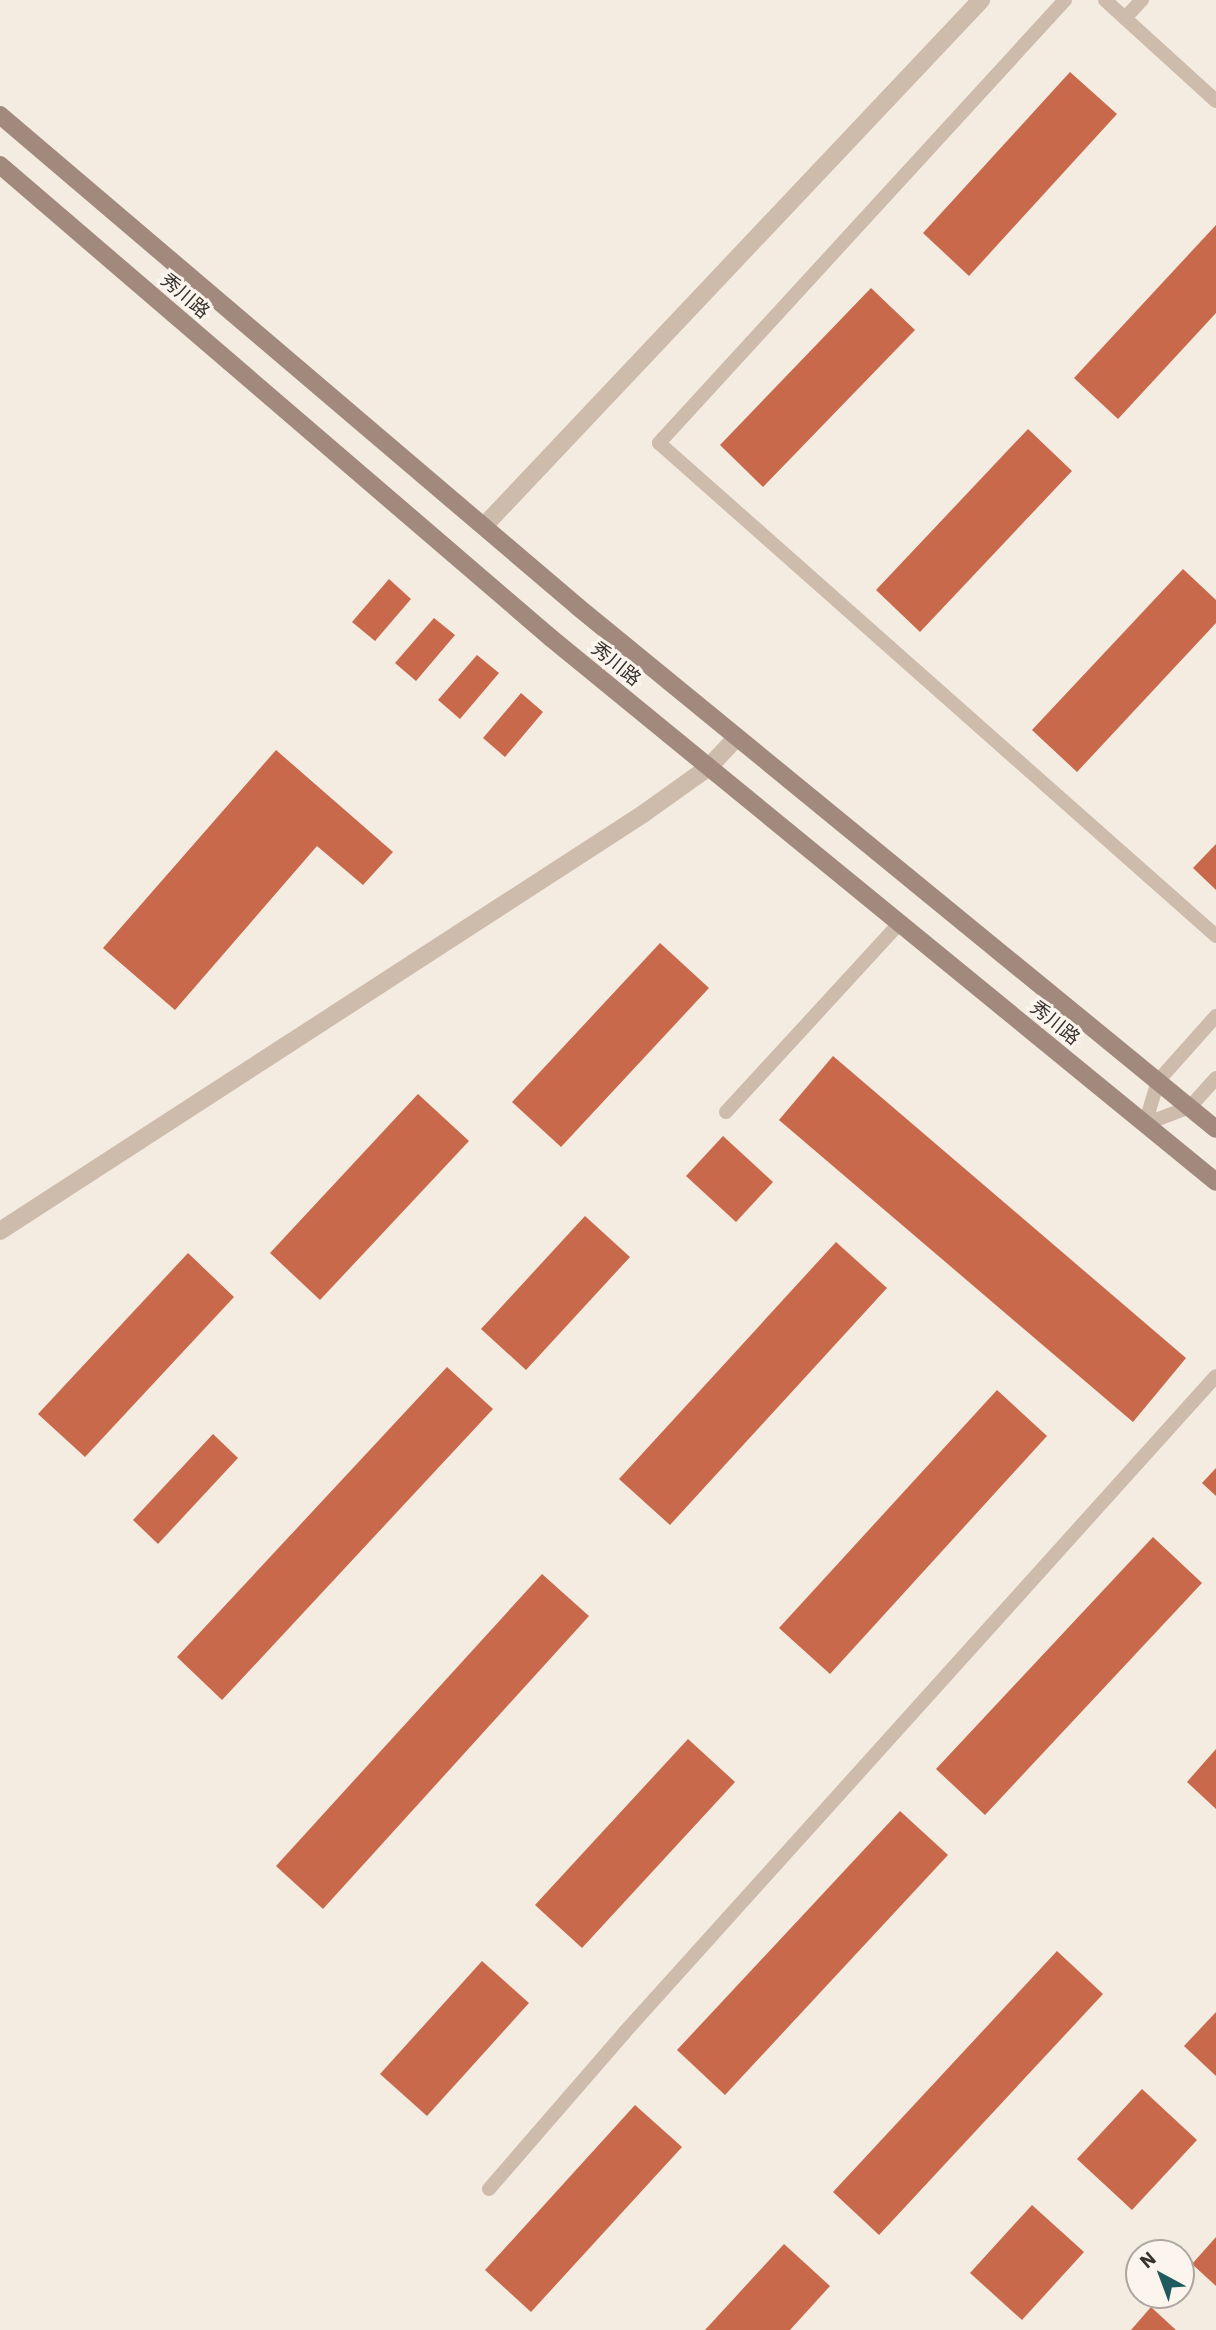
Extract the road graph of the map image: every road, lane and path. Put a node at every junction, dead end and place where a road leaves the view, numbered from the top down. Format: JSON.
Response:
{"nodes":[{"id":1,"x":981,"y":0,"type":"edge"},
{"id":2,"x":1065,"y":0,"type":"edge"},
{"id":3,"x":1105,"y":0,"type":"edge"},
{"id":4,"x":1142,"y":0,"type":"edge"},
{"id":5,"x":1125,"y":18,"type":"junction"},
{"id":6,"x":1216,"y":101,"type":"edge"},
{"id":7,"x":0,"y":115,"type":"edge"},
{"id":8,"x":0,"y":165,"type":"edge"},
{"id":9,"x":484,"y":526,"type":"junction"},
{"id":10,"x":737,"y":737,"type":"junction"},
{"id":11,"x":709,"y":768,"type":"junction"},
{"id":12,"x":900,"y":923,"type":"junction"},
{"id":13,"x":1216,"y":936,"type":"edge"},
{"id":14,"x":1216,"y":1016,"type":"edge"},
{"id":15,"x":1216,"y":1078,"type":"edge"},
{"id":16,"x":1158,"y":1081,"type":"junction"},
{"id":17,"x":1189,"y":1107,"type":"junction"},
{"id":18,"x":726,"y":1112,"type":"dead end"},
{"id":19,"x":1145,"y":1124,"type":"junction"},
{"id":20,"x":1216,"y":1129,"type":"edge"},
{"id":21,"x":1216,"y":1182,"type":"edge"},
{"id":22,"x":0,"y":1231,"type":"edge"},
{"id":23,"x":1216,"y":1376,"type":"edge"},
{"id":24,"x":489,"y":2189,"type":"dead end"}],
"edges":[{"from":1,"to":9,"type":"street"},
{"from":2,"to":13,"type":"lane"},
{"from":3,"to":5,"type":"lane"},
{"from":4,"to":5,"type":"lane"},
{"from":5,"to":6,"type":"lane"},
{"from":7,"to":9,"type":"main road","name":"秀川路"},
{"from":8,"to":11,"type":"main road","name":"秀川路"},
{"from":9,"to":10,"type":"main road","name":"秀川路"},
{"from":10,"to":11,"type":"street"},
{"from":10,"to":16,"type":"main road","name":"秀川路"},
{"from":11,"to":12,"type":"main road","name":"秀川路"},
{"from":11,"to":22,"type":"street"},
{"from":12,"to":18,"type":"lane"},
{"from":12,"to":19,"type":"main road","name":"秀川路"},
{"from":14,"to":16,"type":"lane"},
{"from":15,"to":17,"type":"lane"},
{"from":16,"to":17,"type":"main road","name":"秀川路"},
{"from":16,"to":19,"type":"lane"},
{"from":17,"to":19,"type":"lane"},
{"from":17,"to":20,"type":"main road","name":"秀川路"},
{"from":19,"to":21,"type":"main road","name":"秀川路"},
{"from":23,"to":24,"type":"lane"}]}
